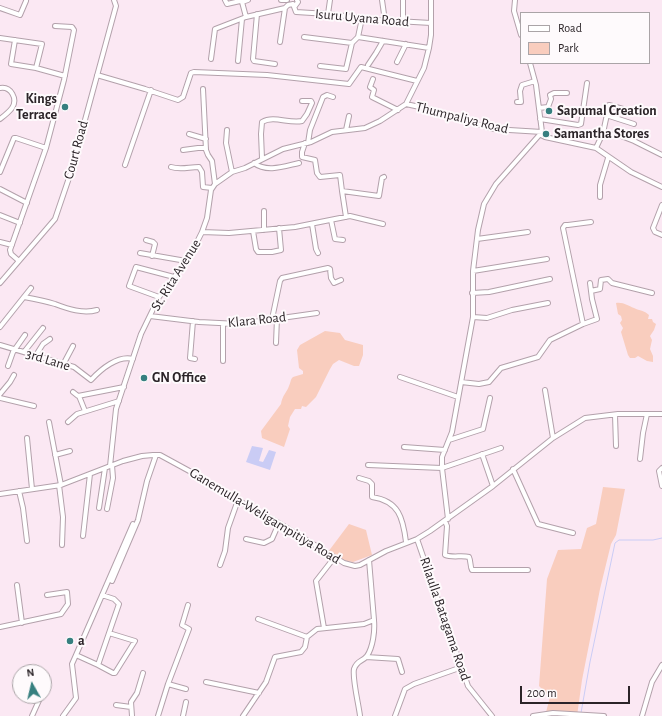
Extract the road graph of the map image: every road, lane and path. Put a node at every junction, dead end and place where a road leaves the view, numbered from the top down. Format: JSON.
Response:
{"nodes":[{"id":1,"x":26,"y":0,"type":"edge"},
{"id":2,"x":114,"y":0,"type":"edge"},
{"id":3,"x":225,"y":0,"type":"edge"},
{"id":4,"x":248,"y":0,"type":"edge"},
{"id":5,"x":281,"y":0,"type":"edge"},
{"id":6,"x":287,"y":0,"type":"edge"},
{"id":7,"x":297,"y":0,"type":"edge"},
{"id":8,"x":330,"y":0,"type":"edge"},
{"id":9,"x":382,"y":0,"type":"edge"},
{"id":10,"x":403,"y":0,"type":"edge"},
{"id":11,"x":431,"y":0,"type":"edge"},
{"id":12,"x":515,"y":0,"type":"edge"},
{"id":13,"x":242,"y":2,"type":"junction"},
{"id":14,"x":0,"y":8,"type":"edge"},
{"id":15,"x":285,"y":8,"type":"junction"},
{"id":16,"x":295,"y":8,"type":"junction"},
{"id":17,"x":257,"y":14,"type":"junction"},
{"id":18,"x":328,"y":14,"type":"junction"},
{"id":19,"x":244,"y":18,"type":"junction"},
{"id":20,"x":362,"y":18,"type":"junction"},
{"id":21,"x":385,"y":21,"type":"junction"},
{"id":22,"x":403,"y":22,"type":"junction"},
{"id":23,"x":431,"y":23,"type":"junction"},
{"id":24,"x":55,"y":26,"type":"dead end"},
{"id":25,"x":520,"y":30,"type":"edge"},
{"id":26,"x":304,"y":37,"type":"dead end"},
{"id":27,"x":358,"y":37,"type":"junction"},
{"id":28,"x":0,"y":38,"type":"edge"},
{"id":29,"x":15,"y":40,"type":"junction"},
{"id":30,"x":383,"y":41,"type":"junction"},
{"id":31,"x":280,"y":42,"type":"dead end"},
{"id":32,"x":352,"y":43,"type":"junction"},
{"id":33,"x":406,"y":44,"type":"junction"},
{"id":34,"x":429,"y":48,"type":"junction"},
{"id":35,"x":211,"y":59,"type":"dead end"},
{"id":36,"x":238,"y":61,"type":"dead end"},
{"id":37,"x":397,"y":62,"type":"dead end"},
{"id":38,"x":275,"y":64,"type":"dead end"},
{"id":39,"x":530,"y":64,"type":"edge"},
{"id":40,"x":368,"y":65,"type":"dead end"},
{"id":41,"x":320,"y":66,"type":"dead end"},
{"id":42,"x":36,"y":68,"type":"junction"},
{"id":43,"x":97,"y":75,"type":"junction"},
{"id":44,"x":65,"y":76,"type":"junction"},
{"id":45,"x":373,"y":79,"type":"dead end"},
{"id":46,"x":417,"y":80,"type":"junction"},
{"id":47,"x":535,"y":81,"type":"junction"},
{"id":48,"x":587,"y":83,"type":"dead end"},
{"id":49,"x":0,"y":88,"type":"edge"},
{"id":50,"x":203,"y":89,"type":"dead end"},
{"id":51,"x":151,"y":90,"type":"junction"},
{"id":52,"x":566,"y":93,"type":"dead end"},
{"id":53,"x":333,"y":97,"type":"dead end"},
{"id":54,"x":302,"y":101,"type":"dead end"},
{"id":55,"x":517,"y":102,"type":"dead end"},
{"id":56,"x":406,"y":104,"type":"junction"},
{"id":57,"x":539,"y":108,"type":"junction"},
{"id":58,"x":398,"y":110,"type":"junction"},
{"id":59,"x":637,"y":113,"type":"dead end"},
{"id":60,"x":606,"y":115,"type":"junction"},
{"id":61,"x":349,"y":116,"type":"dead end"},
{"id":62,"x":0,"y":119,"type":"edge"},
{"id":63,"x":540,"y":119,"type":"junction"},
{"id":64,"x":634,"y":124,"type":"dead end"},
{"id":65,"x":227,"y":130,"type":"dead end"},
{"id":66,"x":346,"y":130,"type":"junction"},
{"id":67,"x":603,"y":133,"type":"junction"},
{"id":68,"x":189,"y":134,"type":"dead end"},
{"id":69,"x":541,"y":134,"type":"junction"},
{"id":70,"x":206,"y":139,"type":"junction"},
{"id":71,"x":306,"y":143,"type":"junction"},
{"id":72,"x":46,"y":148,"type":"junction"},
{"id":73,"x":206,"y":148,"type":"junction"},
{"id":74,"x":596,"y":148,"type":"junction"},
{"id":75,"x":183,"y":150,"type":"dead end"},
{"id":76,"x":662,"y":154,"type":"edge"},
{"id":77,"x":262,"y":158,"type":"junction"},
{"id":78,"x":608,"y":158,"type":"junction"},
{"id":79,"x":254,"y":163,"type":"junction"},
{"id":80,"x":299,"y":163,"type":"dead end"},
{"id":81,"x":125,"y":165,"type":"dead end"},
{"id":82,"x":171,"y":167,"type":"dead end"},
{"id":83,"x":0,"y":172,"type":"edge"},
{"id":84,"x":232,"y":172,"type":"junction"},
{"id":85,"x":384,"y":177,"type":"dead end"},
{"id":86,"x":214,"y":186,"type":"junction"},
{"id":87,"x":662,"y":186,"type":"edge"},
{"id":88,"x":0,"y":189,"type":"edge"},
{"id":89,"x":342,"y":191,"type":"junction"},
{"id":90,"x":600,"y":197,"type":"dead end"},
{"id":91,"x":27,"y":203,"type":"junction"},
{"id":92,"x":662,"y":206,"type":"edge"},
{"id":93,"x":264,"y":211,"type":"dead end"},
{"id":94,"x":0,"y":215,"type":"edge"},
{"id":95,"x":346,"y":217,"type":"junction"},
{"id":96,"x":331,"y":220,"type":"junction"},
{"id":97,"x":591,"y":222,"type":"dead end"},
{"id":98,"x":20,"y":223,"type":"junction"},
{"id":99,"x":312,"y":224,"type":"junction"},
{"id":100,"x":383,"y":224,"type":"dead end"},
{"id":101,"x":279,"y":228,"type":"junction"},
{"id":102,"x":264,"y":230,"type":"junction"},
{"id":103,"x":253,"y":231,"type":"junction"},
{"id":104,"x":202,"y":232,"type":"junction"},
{"id":105,"x":528,"y":232,"type":"dead end"},
{"id":106,"x":662,"y":235,"type":"edge"},
{"id":107,"x":477,"y":239,"type":"junction"},
{"id":108,"x":146,"y":240,"type":"dead end"},
{"id":109,"x":343,"y":240,"type":"dead end"},
{"id":110,"x":0,"y":242,"type":"edge"},
{"id":111,"x":12,"y":245,"type":"junction"},
{"id":112,"x":140,"y":253,"type":"dead end"},
{"id":113,"x":318,"y":253,"type":"dead end"},
{"id":114,"x":152,"y":256,"type":"junction"},
{"id":115,"x":547,"y":259,"type":"dead end"},
{"id":116,"x":19,"y":261,"type":"junction"},
{"id":117,"x":186,"y":262,"type":"junction"},
{"id":118,"x":472,"y":271,"type":"junction"},
{"id":119,"x":174,"y":277,"type":"junction"},
{"id":120,"x":550,"y":279,"type":"dead end"},
{"id":121,"x":340,"y":280,"type":"dead end"},
{"id":122,"x":0,"y":282,"type":"edge"},
{"id":123,"x":590,"y":283,"type":"dead end"},
{"id":124,"x":31,"y":288,"type":"dead end"},
{"id":125,"x":591,"y":291,"type":"junction"},
{"id":126,"x":472,"y":293,"type":"junction"},
{"id":127,"x":652,"y":293,"type":"dead end"},
{"id":128,"x":24,"y":297,"type":"junction"},
{"id":129,"x":159,"y":297,"type":"junction"},
{"id":130,"x":548,"y":303,"type":"dead end"},
{"id":131,"x":97,"y":310,"type":"dead end"},
{"id":132,"x":317,"y":312,"type":"dead end"},
{"id":133,"x":150,"y":316,"type":"junction"},
{"id":134,"x":473,"y":317,"type":"junction"},
{"id":135,"x":274,"y":319,"type":"junction"},
{"id":136,"x":193,"y":321,"type":"junction"},
{"id":137,"x":223,"y":324,"type":"junction"},
{"id":138,"x":582,"y":324,"type":"junction"},
{"id":139,"x":0,"y":327,"type":"edge"},
{"id":140,"x":43,"y":328,"type":"dead end"},
{"id":141,"x":25,"y":335,"type":"dead end"},
{"id":142,"x":50,"y":339,"type":"dead end"},
{"id":143,"x":276,"y":343,"type":"dead end"},
{"id":144,"x":0,"y":345,"type":"edge"},
{"id":145,"x":73,"y":346,"type":"dead end"},
{"id":146,"x":15,"y":349,"type":"junction"},
{"id":147,"x":24,"y":352,"type":"junction"},
{"id":148,"x":36,"y":355,"type":"junction"},
{"id":149,"x":133,"y":359,"type":"junction"},
{"id":150,"x":195,"y":359,"type":"dead end"},
{"id":151,"x":223,"y":361,"type":"dead end"},
{"id":152,"x":64,"y":363,"type":"junction"},
{"id":153,"x":8,"y":366,"type":"dead end"},
{"id":154,"x":14,"y":375,"type":"dead end"},
{"id":155,"x":400,"y":377,"type":"dead end"},
{"id":156,"x":461,"y":382,"type":"junction"},
{"id":157,"x":124,"y":387,"type":"junction"},
{"id":158,"x":545,"y":390,"type":"dead end"},
{"id":159,"x":73,"y":392,"type":"dead end"},
{"id":160,"x":0,"y":394,"type":"edge"},
{"id":161,"x":79,"y":396,"type":"junction"},
{"id":162,"x":458,"y":397,"type":"junction"},
{"id":163,"x":0,"y":398,"type":"edge"},
{"id":164,"x":490,"y":398,"type":"dead end"},
{"id":165,"x":119,"y":401,"type":"junction"},
{"id":166,"x":34,"y":406,"type":"dead end"},
{"id":167,"x":85,"y":411,"type":"junction"},
{"id":168,"x":647,"y":414,"type":"junction"},
{"id":169,"x":662,"y":414,"type":"edge"},
{"id":170,"x":615,"y":415,"type":"junction"},
{"id":171,"x":49,"y":422,"type":"dead end"},
{"id":172,"x":68,"y":422,"type":"dead end"},
{"id":173,"x":27,"y":438,"type":"dead end"},
{"id":174,"x":553,"y":438,"type":"junction"},
{"id":175,"x":449,"y":440,"type":"junction"},
{"id":176,"x":616,"y":446,"type":"dead end"},
{"id":177,"x":404,"y":447,"type":"dead end"},
{"id":178,"x":501,"y":448,"type":"dead end"},
{"id":179,"x":445,"y":450,"type":"junction"},
{"id":180,"x":70,"y":451,"type":"dead end"},
{"id":181,"x":482,"y":454,"type":"junction"},
{"id":182,"x":55,"y":455,"type":"junction"},
{"id":183,"x":156,"y":455,"type":"junction"},
{"id":184,"x":640,"y":459,"type":"dead end"},
{"id":185,"x":368,"y":465,"type":"dead end"},
{"id":186,"x":109,"y":466,"type":"junction"},
{"id":187,"x":442,"y":468,"type":"junction"},
{"id":188,"x":662,"y":468,"type":"edge"},
{"id":189,"x":513,"y":469,"type":"junction"},
{"id":190,"x":90,"y":474,"type":"junction"},
{"id":191,"x":359,"y":478,"type":"dead end"},
{"id":192,"x":60,"y":485,"type":"junction"},
{"id":193,"x":493,"y":486,"type":"junction"},
{"id":194,"x":662,"y":486,"type":"edge"},
{"id":195,"x":32,"y":489,"type":"junction"},
{"id":196,"x":19,"y":492,"type":"junction"},
{"id":197,"x":0,"y":494,"type":"edge"},
{"id":198,"x":238,"y":500,"type":"junction"},
{"id":199,"x":99,"y":508,"type":"dead end"},
{"id":200,"x":108,"y":509,"type":"dead end"},
{"id":201,"x":446,"y":520,"type":"junction"},
{"id":202,"x":278,"y":523,"type":"junction"},
{"id":203,"x":133,"y":524,"type":"dead end"},
{"id":204,"x":573,"y":533,"type":"dead end"},
{"id":205,"x":83,"y":536,"type":"dead end"},
{"id":206,"x":246,"y":539,"type":"dead end"},
{"id":207,"x":417,"y":539,"type":"junction"},
{"id":208,"x":27,"y":541,"type":"dead end"},
{"id":209,"x":406,"y":542,"type":"junction"},
{"id":210,"x":62,"y":545,"type":"dead end"},
{"id":211,"x":334,"y":558,"type":"junction"},
{"id":212,"x":369,"y":560,"type":"junction"},
{"id":213,"x":220,"y":565,"type":"dead end"},
{"id":214,"x":528,"y":570,"type":"dead end"},
{"id":215,"x":112,"y":581,"type":"dead end"},
{"id":216,"x":17,"y":585,"type":"dead end"},
{"id":217,"x":47,"y":595,"type":"dead end"},
{"id":218,"x":102,"y":595,"type":"junction"},
{"id":219,"x":188,"y":605,"type":"dead end"},
{"id":220,"x":258,"y":619,"type":"dead end"},
{"id":221,"x":374,"y":620,"type":"junction"},
{"id":222,"x":22,"y":623,"type":"junction"},
{"id":223,"x":0,"y":628,"type":"edge"},
{"id":224,"x":324,"y":628,"type":"junction"},
{"id":225,"x":109,"y":633,"type":"junction"},
{"id":226,"x":307,"y":637,"type":"junction"},
{"id":227,"x":76,"y":655,"type":"junction"},
{"id":228,"x":366,"y":657,"type":"junction"},
{"id":229,"x":98,"y":665,"type":"junction"},
{"id":230,"x":662,"y":665,"type":"edge"},
{"id":231,"x":462,"y":667,"type":"junction"},
{"id":232,"x":402,"y":672,"type":"dead end"},
{"id":233,"x":143,"y":673,"type":"dead end"},
{"id":234,"x":206,"y":682,"type":"dead end"},
{"id":235,"x":168,"y":684,"type":"junction"},
{"id":236,"x":186,"y":688,"type":"dead end"},
{"id":237,"x":259,"y":693,"type":"junction"},
{"id":238,"x":186,"y":702,"type":"dead end"},
{"id":239,"x":37,"y":704,"type":"edge"},
{"id":240,"x":116,"y":705,"type":"dead end"},
{"id":241,"x":131,"y":707,"type":"junction"},
{"id":242,"x":32,"y":716,"type":"edge"},
{"id":243,"x":63,"y":716,"type":"edge"},
{"id":244,"x":132,"y":716,"type":"edge"},
{"id":245,"x":158,"y":716,"type":"edge"},
{"id":246,"x":183,"y":716,"type":"edge"},
{"id":247,"x":243,"y":716,"type":"edge"},
{"id":248,"x":360,"y":716,"type":"edge"},
{"id":249,"x":395,"y":716,"type":"edge"},
{"id":250,"x":492,"y":716,"type":"edge"},
{"id":251,"x":533,"y":716,"type":"edge"},
{"id":252,"x":604,"y":716,"type":"edge"},
{"id":253,"x":642,"y":716,"type":"edge"}],
"edges":[{"from":1,"to":14,"type":"street"},
{"from":2,"to":43,"type":"street","name":"Court Road"},
{"from":3,"to":13,"type":"street"},
{"from":4,"to":13,"type":"street"},
{"from":5,"to":6,"type":"street"},
{"from":7,"to":16,"type":"street"},
{"from":8,"to":18,"type":"street"},
{"from":9,"to":21,"type":"street"},
{"from":10,"to":22,"type":"street"},
{"from":11,"to":23,"type":"street"},
{"from":12,"to":25,"type":"street"},
{"from":13,"to":19,"type":"street"},
{"from":15,"to":16,"type":"street"},
{"from":15,"to":17,"type":"street"},
{"from":15,"to":31,"type":"street"},
{"from":16,"to":18,"type":"street","name":"Isuru Uyana Road"},
{"from":17,"to":19,"type":"street"},
{"from":17,"to":38,"type":"street"},
{"from":18,"to":20,"type":"street","name":"Isuru Uyana Road"},
{"from":19,"to":35,"type":"street"},
{"from":19,"to":36,"type":"street"},
{"from":20,"to":21,"type":"street","name":"Isuru Uyana Road"},
{"from":20,"to":27,"type":"street"},
{"from":21,"to":22,"type":"street","name":"Isuru Uyana Road"},
{"from":22,"to":23,"type":"street","name":"Isuru Uyana Road"},
{"from":23,"to":34,"type":"street"},
{"from":24,"to":44,"type":"street"},
{"from":26,"to":32,"type":"street"},
{"from":27,"to":30,"type":"street"},
{"from":27,"to":32,"type":"street"},
{"from":28,"to":29,"type":"street"},
{"from":29,"to":42,"type":"street"},
{"from":29,"to":42,"type":"street"},
{"from":30,"to":33,"type":"street"},
{"from":30,"to":40,"type":"street"},
{"from":32,"to":41,"type":"street"},
{"from":33,"to":34,"type":"street"},
{"from":33,"to":37,"type":"street"},
{"from":34,"to":46,"type":"street"},
{"from":39,"to":47,"type":"street"},
{"from":42,"to":44,"type":"street"},
{"from":43,"to":51,"type":"street"},
{"from":43,"to":116,"type":"street","name":"Court Road"},
{"from":44,"to":72,"type":"street"},
{"from":45,"to":58,"type":"street"},
{"from":46,"to":51,"type":"street"},
{"from":46,"to":56,"type":"street"},
{"from":47,"to":55,"type":"street"},
{"from":47,"to":57,"type":"street"},
{"from":48,"to":63,"type":"street"},
{"from":49,"to":62,"type":"street"},
{"from":50,"to":70,"type":"street"},
{"from":51,"to":81,"type":"street"},
{"from":52,"to":57,"type":"street"},
{"from":53,"to":71,"type":"street"},
{"from":54,"to":77,"type":"street"},
{"from":56,"to":58,"type":"street"},
{"from":56,"to":69,"type":"street","name":"Thumpaliya Road"},
{"from":57,"to":63,"type":"street"},
{"from":58,"to":66,"type":"street"},
{"from":59,"to":60,"type":"street"},
{"from":60,"to":64,"type":"street"},
{"from":60,"to":67,"type":"street"},
{"from":61,"to":66,"type":"street"},
{"from":63,"to":69,"type":"street"},
{"from":65,"to":84,"type":"street"},
{"from":66,"to":71,"type":"street"},
{"from":67,"to":74,"type":"street"},
{"from":67,"to":76,"type":"street"},
{"from":68,"to":70,"type":"street"},
{"from":69,"to":74,"type":"street","name":"Thumpaliya Road"},
{"from":69,"to":107,"type":"street"},
{"from":70,"to":73,"type":"street"},
{"from":71,"to":77,"type":"street"},
{"from":71,"to":89,"type":"street"},
{"from":72,"to":83,"type":"street"},
{"from":72,"to":91,"type":"street"},
{"from":73,"to":75,"type":"street"},
{"from":73,"to":86,"type":"street","name":"St. Rita Avenue"},
{"from":74,"to":78,"type":"street"},
{"from":77,"to":79,"type":"street"},
{"from":78,"to":87,"type":"street"},
{"from":78,"to":90,"type":"street"},
{"from":79,"to":80,"type":"street"},
{"from":79,"to":84,"type":"street"},
{"from":82,"to":86,"type":"street"},
{"from":84,"to":86,"type":"street"},
{"from":85,"to":89,"type":"street"},
{"from":86,"to":104,"type":"street","name":"St. Rita Avenue"},
{"from":88,"to":91,"type":"street"},
{"from":89,"to":95,"type":"street"},
{"from":91,"to":98,"type":"street"},
{"from":92,"to":106,"type":"street"},
{"from":93,"to":102,"type":"street"},
{"from":94,"to":98,"type":"street"},
{"from":95,"to":96,"type":"street"},
{"from":95,"to":100,"type":"street"},
{"from":96,"to":99,"type":"street"},
{"from":96,"to":109,"type":"street"},
{"from":97,"to":138,"type":"street"},
{"from":98,"to":111,"type":"street"},
{"from":99,"to":101,"type":"street"},
{"from":99,"to":113,"type":"street"},
{"from":101,"to":102,"type":"street"},
{"from":101,"to":103,"type":"street"},
{"from":102,"to":103,"type":"street"},
{"from":103,"to":104,"type":"street"},
{"from":104,"to":117,"type":"street","name":"St. Rita Avenue"},
{"from":105,"to":107,"type":"street"},
{"from":107,"to":118,"type":"street"},
{"from":108,"to":114,"type":"street"},
{"from":110,"to":111,"type":"street"},
{"from":111,"to":116,"type":"street"},
{"from":112,"to":114,"type":"street"},
{"from":114,"to":117,"type":"street"},
{"from":115,"to":118,"type":"street"},
{"from":116,"to":122,"type":"street","name":"Court Road"},
{"from":117,"to":119,"type":"street","name":"St. Rita Avenue"},
{"from":118,"to":126,"type":"street"},
{"from":119,"to":129,"type":"street","name":"St. Rita Avenue"},
{"from":119,"to":129,"type":"street"},
{"from":120,"to":126,"type":"street"},
{"from":121,"to":135,"type":"street"},
{"from":123,"to":125,"type":"street"},
{"from":124,"to":128,"type":"street"},
{"from":125,"to":127,"type":"street"},
{"from":125,"to":138,"type":"street"},
{"from":126,"to":134,"type":"street"},
{"from":128,"to":131,"type":"street"},
{"from":128,"to":139,"type":"street"},
{"from":129,"to":133,"type":"street","name":"St. Rita Avenue"},
{"from":130,"to":134,"type":"street"},
{"from":132,"to":135,"type":"street","name":"Klara Road"},
{"from":133,"to":136,"type":"street","name":"Klara Road"},
{"from":133,"to":149,"type":"street","name":"St. Rita Avenue"},
{"from":134,"to":156,"type":"street"},
{"from":135,"to":137,"type":"street","name":"Klara Road"},
{"from":135,"to":143,"type":"street"},
{"from":136,"to":137,"type":"street","name":"Klara Road"},
{"from":136,"to":150,"type":"street"},
{"from":137,"to":151,"type":"street"},
{"from":138,"to":156,"type":"street"},
{"from":140,"to":147,"type":"street"},
{"from":141,"to":146,"type":"street"},
{"from":142,"to":148,"type":"street"},
{"from":144,"to":146,"type":"street","name":"3rd Lane"},
{"from":145,"to":152,"type":"street"},
{"from":146,"to":147,"type":"street","name":"3rd Lane"},
{"from":146,"to":153,"type":"street"},
{"from":147,"to":148,"type":"street","name":"3rd Lane"},
{"from":148,"to":152,"type":"street","name":"3rd Lane"},
{"from":149,"to":152,"type":"street","name":"3rd Lane"},
{"from":149,"to":157,"type":"street","name":"St. Rita Avenue"},
{"from":154,"to":160,"type":"street"},
{"from":155,"to":162,"type":"street"},
{"from":156,"to":162,"type":"street"},
{"from":157,"to":161,"type":"street"},
{"from":157,"to":165,"type":"street","name":"St. Rita Avenue"},
{"from":158,"to":174,"type":"street"},
{"from":159,"to":161,"type":"street"},
{"from":161,"to":167,"type":"street"},
{"from":162,"to":175,"type":"street"},
{"from":163,"to":166,"type":"street"},
{"from":164,"to":175,"type":"street"},
{"from":165,"to":167,"type":"street"},
{"from":165,"to":186,"type":"street","name":"St. Rita Avenue"},
{"from":167,"to":172,"type":"street"},
{"from":168,"to":169,"type":"street","name":"Ganemulla-Weligampitiya Road"},
{"from":168,"to":170,"type":"street","name":"Ganemulla-Weligampitiya Road"},
{"from":168,"to":184,"type":"street"},
{"from":170,"to":174,"type":"street","name":"Ganemulla-Weligampitiya Road"},
{"from":170,"to":176,"type":"street"},
{"from":171,"to":182,"type":"street"},
{"from":173,"to":195,"type":"street"},
{"from":174,"to":189,"type":"street","name":"Ganemulla-Weligampitiya Road"},
{"from":175,"to":179,"type":"street"},
{"from":177,"to":179,"type":"street"},
{"from":178,"to":181,"type":"street"},
{"from":179,"to":187,"type":"street"},
{"from":180,"to":182,"type":"street"},
{"from":181,"to":187,"type":"street"},
{"from":181,"to":193,"type":"street"},
{"from":182,"to":192,"type":"street"},
{"from":183,"to":186,"type":"street"},
{"from":183,"to":198,"type":"street","name":"Ganemulla-Weligampitiya Road"},
{"from":183,"to":215,"type":"street"},
{"from":185,"to":187,"type":"street"},
{"from":186,"to":190,"type":"street"},
{"from":186,"to":199,"type":"street"},
{"from":186,"to":200,"type":"street"},
{"from":187,"to":201,"type":"street"},
{"from":188,"to":194,"type":"street"},
{"from":189,"to":193,"type":"street","name":"Ganemulla-Weligampitiya Road"},
{"from":189,"to":204,"type":"street"},
{"from":190,"to":192,"type":"street"},
{"from":190,"to":205,"type":"street"},
{"from":191,"to":209,"type":"street"},
{"from":192,"to":195,"type":"street"},
{"from":192,"to":210,"type":"street"},
{"from":193,"to":201,"type":"street","name":"Ganemulla-Weligampitiya Road"},
{"from":195,"to":196,"type":"street"},
{"from":196,"to":197,"type":"street"},
{"from":196,"to":208,"type":"street"},
{"from":198,"to":202,"type":"street","name":"Ganemulla-Weligampitiya Road"},
{"from":198,"to":213,"type":"street"},
{"from":201,"to":207,"type":"street","name":"Ganemulla-Weligampitiya Road"},
{"from":201,"to":214,"type":"street"},
{"from":202,"to":206,"type":"street"},
{"from":202,"to":211,"type":"street","name":"Ganemulla-Weligampitiya Road"},
{"from":203,"to":218,"type":"street"},
{"from":207,"to":209,"type":"street","name":"Ganemulla-Weligampitiya Road"},
{"from":207,"to":231,"type":"street","name":"Rilaulla Batagama Road"},
{"from":209,"to":212,"type":"street","name":"Ganemulla-Weligampitiya Road"},
{"from":211,"to":212,"type":"street","name":"Ganemulla-Weligampitiya Road"},
{"from":211,"to":224,"type":"street"},
{"from":212,"to":221,"type":"street"},
{"from":216,"to":222,"type":"street"},
{"from":217,"to":222,"type":"street"},
{"from":218,"to":225,"type":"street"},
{"from":218,"to":227,"type":"street"},
{"from":219,"to":235,"type":"street"},
{"from":220,"to":226,"type":"street"},
{"from":221,"to":224,"type":"street"},
{"from":221,"to":228,"type":"street"},
{"from":222,"to":223,"type":"street"},
{"from":224,"to":226,"type":"street"},
{"from":225,"to":229,"type":"street"},
{"from":225,"to":229,"type":"street"},
{"from":226,"to":237,"type":"street"},
{"from":227,"to":229,"type":"street"},
{"from":227,"to":243,"type":"street"},
{"from":228,"to":232,"type":"street"},
{"from":228,"to":248,"type":"street"},
{"from":230,"to":253,"type":"street"},
{"from":231,"to":249,"type":"street"},
{"from":231,"to":250,"type":"street","name":"Rilaulla Batagama Road"},
{"from":233,"to":241,"type":"street"},
{"from":234,"to":237,"type":"street"},
{"from":235,"to":236,"type":"street"},
{"from":235,"to":245,"type":"street"},
{"from":237,"to":247,"type":"street"},
{"from":238,"to":246,"type":"street"},
{"from":239,"to":242,"type":"street"},
{"from":240,"to":241,"type":"street"},
{"from":241,"to":244,"type":"street"},
{"from":251,"to":252,"type":"street"}]}
